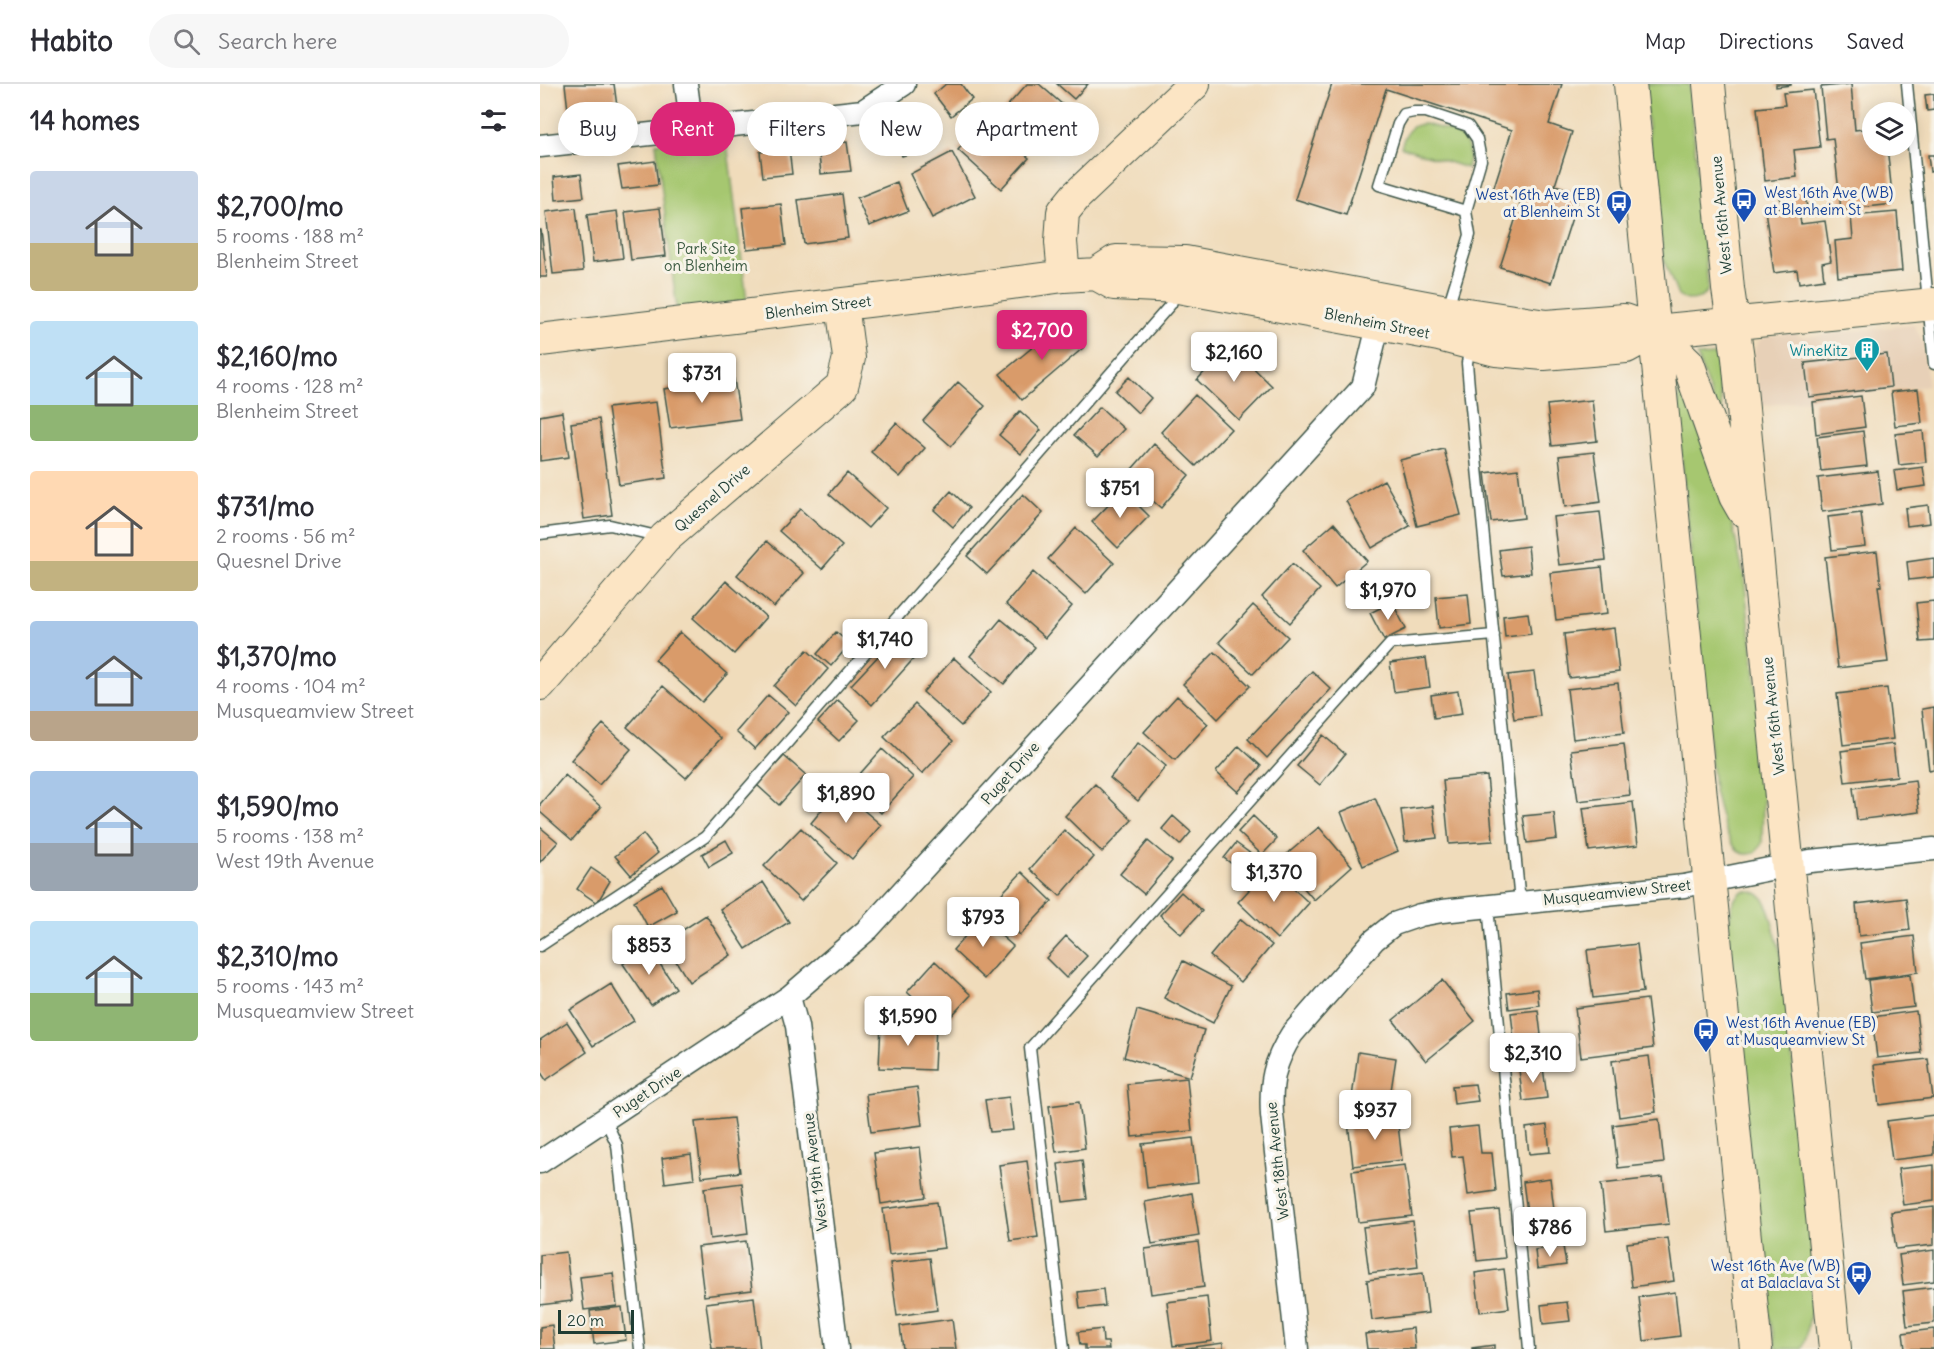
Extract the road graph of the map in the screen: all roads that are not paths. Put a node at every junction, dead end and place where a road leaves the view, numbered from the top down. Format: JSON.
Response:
{"nodes":[{"id":1,"x":686,"y":84,"type":"edge"},
{"id":2,"x":1194,"y":84,"type":"edge"},
{"id":3,"x":1630,"y":84,"type":"edge"},
{"id":4,"x":1709,"y":84,"type":"edge"},
{"id":5,"x":1907,"y":84,"type":"edge"},
{"id":6,"x":893,"y":87,"type":"edge"},
{"id":7,"x":688,"y":102,"type":"edge"},
{"id":8,"x":735,"y":124,"type":"edge"},
{"id":9,"x":650,"y":134,"type":"edge"},
{"id":10,"x":540,"y":146,"type":"edge"},
{"id":11,"x":1466,"y":211,"type":"junction"},
{"id":12,"x":1096,"y":274,"type":"junction"},
{"id":13,"x":1064,"y":276,"type":"junction"},
{"id":14,"x":1178,"y":287,"type":"junction"},
{"id":15,"x":842,"y":304,"type":"junction"},
{"id":16,"x":1931,"y":304,"type":"edge"},
{"id":17,"x":1382,"y":311,"type":"junction"},
{"id":18,"x":1447,"y":311,"type":"junction"},
{"id":19,"x":1733,"y":324,"type":"junction"},
{"id":20,"x":1655,"y":331,"type":"junction"},
{"id":21,"x":540,"y":340,"type":"edge"},
{"id":22,"x":1471,"y":343,"type":"junction"},
{"id":23,"x":1934,"y":364,"type":"edge"},
{"id":24,"x":540,"y":534,"type":"edge"},
{"id":25,"x":1755,"y":536,"type":"junction"},
{"id":26,"x":665,"y":538,"type":"junction"},
{"id":27,"x":1494,"y":635,"type":"junction"},
{"id":28,"x":540,"y":684,"type":"edge"},
{"id":29,"x":1934,"y":849,"type":"edge"},
{"id":30,"x":1788,"y":865,"type":"junction"},
{"id":31,"x":1710,"y":881,"type":"junction"},
{"id":32,"x":1520,"y":902,"type":"junction"},
{"id":33,"x":1488,"y":906,"type":"junction"},
{"id":34,"x":540,"y":946,"type":"edge"},
{"id":35,"x":1329,"y":991,"type":"joint"},
{"id":36,"x":789,"y":996,"type":"junction"},
{"id":37,"x":605,"y":1119,"type":"junction"},
{"id":38,"x":540,"y":1162,"type":"edge"},
{"id":39,"x":640,"y":1349,"type":"edge"},
{"id":40,"x":837,"y":1349,"type":"edge"},
{"id":41,"x":1065,"y":1349,"type":"edge"},
{"id":42,"x":1297,"y":1349,"type":"edge"},
{"id":43,"x":1529,"y":1349,"type":"edge"},
{"id":44,"x":1756,"y":1349,"type":"edge"},
{"id":45,"x":1835,"y":1349,"type":"edge"}],
"edges":[{"from":1,"to":7,"type":"street"},
{"from":2,"to":13,"type":"main road"},
{"from":3,"to":20,"type":"main road"},
{"from":4,"to":19,"type":"main road","name":"West 16th Avenue"},
{"from":5,"to":16,"type":"lane"},
{"from":6,"to":8,"type":"street"},
{"from":9,"to":10,"type":"street"},
{"from":11,"to":11,"type":"lane"},
{"from":11,"to":18,"type":"lane"},
{"from":12,"to":13,"type":"main road","name":"Blenheim Street"},
{"from":12,"to":14,"type":"main road","name":"Blenheim Street"},
{"from":12,"to":17,"type":"main road","name":"Blenheim Street"},
{"from":13,"to":15,"type":"main road","name":"Blenheim Street"},
{"from":14,"to":17,"type":"main road","name":"Blenheim Street"},
{"from":14,"to":34,"type":"lane"},
{"from":15,"to":21,"type":"main road","name":"Blenheim Street"},
{"from":15,"to":26,"type":"main road","name":"Quesnel Drive"},
{"from":16,"to":19,"type":"main road","name":"Blenheim Street"},
{"from":16,"to":23,"type":"lane"},
{"from":17,"to":18,"type":"main road","name":"Blenheim Street"},
{"from":17,"to":22,"type":"main road","name":"Blenheim Street"},
{"from":17,"to":36,"type":"street","name":"Puget Drive"},
{"from":18,"to":20,"type":"main road","name":"Blenheim Street"},
{"from":19,"to":20,"type":"main road","name":"Blenheim Street"},
{"from":19,"to":25,"type":"main road","name":"West 16th Avenue"},
{"from":20,"to":22,"type":"main road","name":"Blenheim Street"},
{"from":20,"to":25,"type":"main road"},
{"from":20,"to":31,"type":"main road"},
{"from":22,"to":27,"type":"lane"},
{"from":24,"to":26,"type":"lane"},
{"from":25,"to":30,"type":"main road","name":"West 16th Avenue"},
{"from":26,"to":28,"type":"main road","name":"Quesnel Drive"},
{"from":27,"to":32,"type":"lane"},
{"from":27,"to":41,"type":"lane"},
{"from":29,"to":30,"type":"street","name":"Musqueamview Street"},
{"from":30,"to":31,"type":"street","name":"Musqueamview Street"},
{"from":30,"to":45,"type":"main road","name":"West 16th Avenue"},
{"from":31,"to":32,"type":"street","name":"Musqueamview Street"},
{"from":31,"to":44,"type":"main road"},
{"from":32,"to":33,"type":"street","name":"Musqueamview Street"},
{"from":33,"to":35,"type":"street","name":"Musqueamview Street"},
{"from":33,"to":43,"type":"lane"},
{"from":35,"to":42,"type":"street","name":"West 18th Avenue"},
{"from":36,"to":37,"type":"street","name":"Puget Drive"},
{"from":36,"to":40,"type":"street","name":"West 19th Avenue"},
{"from":37,"to":38,"type":"street","name":"Puget Drive"},
{"from":37,"to":39,"type":"lane"}]}
